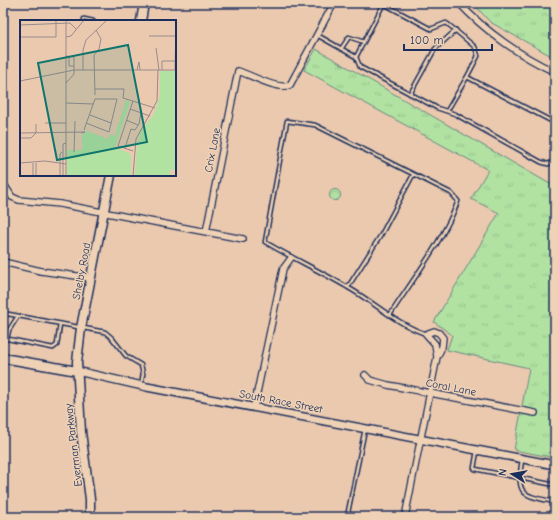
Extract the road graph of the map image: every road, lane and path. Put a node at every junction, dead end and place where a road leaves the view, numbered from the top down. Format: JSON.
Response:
{"nodes":[{"id":1,"x":144,"y":3,"type":"edge"},
{"id":2,"x":334,"y":3,"type":"edge"},
{"id":3,"x":459,"y":3,"type":"edge"},
{"id":4,"x":384,"y":4,"type":"edge"},
{"id":5,"x":84,"y":19,"type":"dead end"},
{"id":6,"x":88,"y":20,"type":"edge"},
{"id":7,"x":141,"y":20,"type":"edge"},
{"id":8,"x":456,"y":30,"type":"junction"},
{"id":9,"x":317,"y":35,"type":"junction"},
{"id":10,"x":364,"y":42,"type":"junction"},
{"id":11,"x":341,"y":49,"type":"junction"},
{"id":12,"x":356,"y":57,"type":"junction"},
{"id":13,"x":555,"y":72,"type":"edge"},
{"id":14,"x":467,"y":77,"type":"junction"},
{"id":15,"x":410,"y":94,"type":"junction"},
{"id":16,"x":447,"y":111,"type":"junction"},
{"id":17,"x":555,"y":124,"type":"edge"},
{"id":18,"x":555,"y":162,"type":"edge"},
{"id":19,"x":413,"y":175,"type":"junction"},
{"id":20,"x":110,"y":176,"type":"edge"},
{"id":21,"x":3,"y":182,"type":"edge"},
{"id":22,"x":103,"y":212,"type":"junction"},
{"id":23,"x":206,"y":232,"type":"junction"},
{"id":24,"x":243,"y":239,"type":"dead end"},
{"id":25,"x":291,"y":258,"type":"junction"},
{"id":26,"x":3,"y":262,"type":"edge"},
{"id":27,"x":91,"y":278,"type":"junction"},
{"id":28,"x":348,"y":287,"type":"junction"},
{"id":29,"x":390,"y":315,"type":"junction"},
{"id":30,"x":18,"y":316,"type":"junction"},
{"id":31,"x":3,"y":317,"type":"edge"},
{"id":32,"x":60,"y":324,"type":"junction"},
{"id":33,"x":81,"y":328,"type":"junction"},
{"id":34,"x":426,"y":334,"type":"junction"},
{"id":35,"x":3,"y":338,"type":"edge"},
{"id":36,"x":7,"y":339,"type":"junction"},
{"id":37,"x":437,"y":357,"type":"junction"},
{"id":38,"x":3,"y":358,"type":"edge"},
{"id":39,"x":77,"y":371,"type":"junction"},
{"id":40,"x":365,"y":375,"type":"dead end"},
{"id":41,"x":141,"y":385,"type":"junction"},
{"id":42,"x":429,"y":392,"type":"junction"},
{"id":43,"x":254,"y":407,"type":"junction"},
{"id":44,"x":535,"y":414,"type":"dead end"},
{"id":45,"x":366,"y":428,"type":"junction"},
{"id":46,"x":420,"y":439,"type":"junction"},
{"id":47,"x":477,"y":450,"type":"junction"},
{"id":48,"x":522,"y":459,"type":"junction"},
{"id":49,"x":555,"y":465,"type":"edge"},
{"id":50,"x":519,"y":478,"type":"junction"},
{"id":51,"x":555,"y":485,"type":"edge"},
{"id":52,"x":555,"y":502,"type":"edge"},
{"id":53,"x":90,"y":517,"type":"edge"},
{"id":54,"x":347,"y":517,"type":"edge"},
{"id":55,"x":405,"y":517,"type":"edge"}],
"edges":[{"from":1,"to":7,"type":"main road"},
{"from":2,"to":9,"type":"street"},
{"from":3,"to":13,"type":"street"},
{"from":4,"to":8,"type":"lane"},
{"from":4,"to":10,"type":"lane"},
{"from":5,"to":6,"type":"lane"},
{"from":8,"to":14,"type":"lane"},
{"from":8,"to":15,"type":"lane"},
{"from":9,"to":11,"type":"lane"},
{"from":9,"to":23,"type":"street","name":"Crix Lane"},
{"from":10,"to":11,"type":"lane"},
{"from":10,"to":12,"type":"lane"},
{"from":11,"to":12,"type":"lane"},
{"from":12,"to":15,"type":"lane"},
{"from":14,"to":16,"type":"lane"},
{"from":14,"to":17,"type":"lane"},
{"from":15,"to":16,"type":"lane"},
{"from":16,"to":18,"type":"lane"},
{"from":19,"to":25,"type":"lane"},
{"from":19,"to":28,"type":"lane"},
{"from":19,"to":29,"type":"lane"},
{"from":20,"to":22,"type":"main road","name":"Shelby Road"},
{"from":21,"to":22,"type":"street"},
{"from":22,"to":23,"type":"street"},
{"from":22,"to":27,"type":"main road","name":"Shelby Road"},
{"from":23,"to":24,"type":"street"},
{"from":25,"to":28,"type":"lane"},
{"from":25,"to":43,"type":"street"},
{"from":26,"to":27,"type":"street"},
{"from":27,"to":33,"type":"main road","name":"Shelby Road"},
{"from":28,"to":29,"type":"lane"},
{"from":29,"to":34,"type":"lane"},
{"from":30,"to":31,"type":"lane"},
{"from":30,"to":32,"type":"lane"},
{"from":30,"to":36,"type":"lane"},
{"from":32,"to":33,"type":"lane"},
{"from":32,"to":36,"type":"lane"},
{"from":33,"to":39,"type":"main road","name":"Shelby Road"},
{"from":33,"to":41,"type":"lane"},
{"from":34,"to":37,"type":"street"},
{"from":34,"to":37,"type":"street"},
{"from":35,"to":36,"type":"lane"},
{"from":37,"to":42,"type":"street"},
{"from":38,"to":39,"type":"main road","name":"South Race Street"},
{"from":39,"to":41,"type":"street","name":"South Race Street"},
{"from":39,"to":53,"type":"main road","name":"Everman Parkway"},
{"from":40,"to":42,"type":"street","name":"Coral Lane"},
{"from":41,"to":43,"type":"street","name":"South Race Street"},
{"from":42,"to":44,"type":"street","name":"Coral Lane"},
{"from":42,"to":46,"type":"street"},
{"from":43,"to":45,"type":"street","name":"South Race Street"},
{"from":45,"to":46,"type":"street","name":"South Race Street"},
{"from":45,"to":54,"type":"lane"},
{"from":46,"to":47,"type":"street","name":"South Race Street"},
{"from":46,"to":55,"type":"street"},
{"from":47,"to":48,"type":"street","name":"South Race Street"},
{"from":47,"to":50,"type":"lane"},
{"from":48,"to":49,"type":"street","name":"South Race Street"},
{"from":48,"to":50,"type":"lane"},
{"from":50,"to":51,"type":"lane"},
{"from":50,"to":52,"type":"lane"}]}
